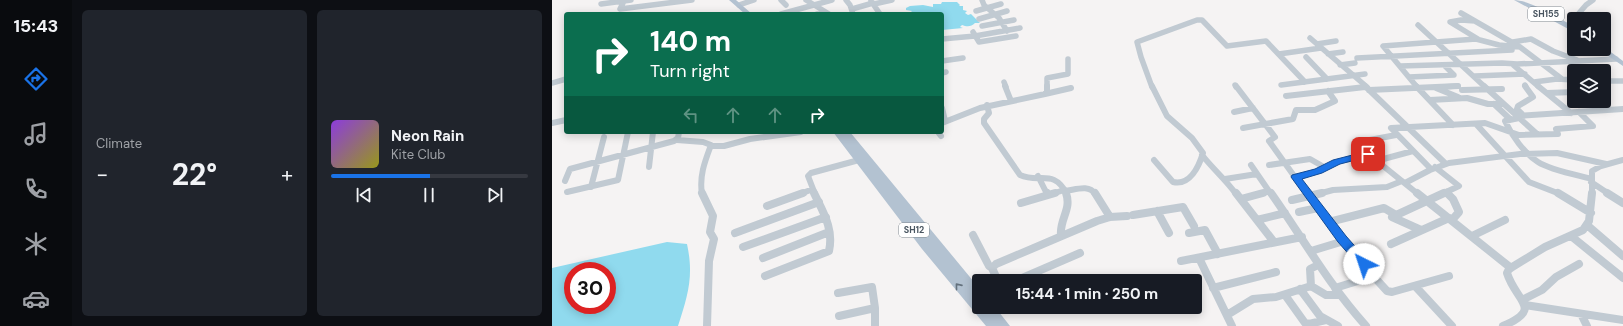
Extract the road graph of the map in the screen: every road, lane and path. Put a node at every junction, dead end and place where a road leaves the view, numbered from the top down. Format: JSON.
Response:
{"nodes":[{"id":1,"x":631,"y":0,"type":"edge"},
{"id":2,"x":650,"y":0,"type":"edge"},
{"id":3,"x":692,"y":0,"type":"edge"},
{"id":4,"x":732,"y":0,"type":"edge"},
{"id":5,"x":754,"y":0,"type":"edge"},
{"id":6,"x":780,"y":0,"type":"edge"},
{"id":7,"x":806,"y":0,"type":"edge"},
{"id":8,"x":832,"y":0,"type":"edge"},
{"id":9,"x":846,"y":0,"type":"edge"},
{"id":10,"x":892,"y":0,"type":"edge"},
{"id":11,"x":982,"y":0,"type":"edge"},
{"id":12,"x":1593,"y":0,"type":"edge"},
{"id":13,"x":615,"y":1,"type":"edge"},
{"id":14,"x":624,"y":1,"type":"edge"},
{"id":15,"x":1523,"y":1,"type":"edge"},
{"id":16,"x":741,"y":3,"type":"edge"},
{"id":17,"x":873,"y":3,"type":"edge"},
{"id":18,"x":601,"y":4,"type":"dead end"},
{"id":19,"x":1001,"y":4,"type":"dead end"},
{"id":20,"x":786,"y":5,"type":"dead end"},
{"id":21,"x":647,"y":6,"type":"junction"},
{"id":22,"x":812,"y":6,"type":"junction"},
{"id":23,"x":987,"y":8,"type":"junction"},
{"id":24,"x":976,"y":11,"type":"dead end"},
{"id":25,"x":1007,"y":11,"type":"dead end"},
{"id":26,"x":748,"y":12,"type":"edge"},
{"id":27,"x":753,"y":12,"type":"edge"},
{"id":28,"x":789,"y":12,"type":"edge"},
{"id":29,"x":827,"y":12,"type":"edge"},
{"id":30,"x":852,"y":12,"type":"edge"},
{"id":31,"x":879,"y":12,"type":"edge"},
{"id":32,"x":1462,"y":12,"type":"dead end"},
{"id":33,"x":1580,"y":12,"type":"edge"},
{"id":34,"x":995,"y":14,"type":"junction"},
{"id":35,"x":979,"y":19,"type":"dead end"},
{"id":36,"x":1014,"y":20,"type":"dead end"},
{"id":37,"x":1477,"y":21,"type":"junction"},
{"id":38,"x":1001,"y":22,"type":"junction"},
{"id":39,"x":1418,"y":25,"type":"dead end"},
{"id":40,"x":1567,"y":25,"type":"edge"},
{"id":41,"x":982,"y":26,"type":"dead end"},
{"id":42,"x":1020,"y":28,"type":"dead end"},
{"id":43,"x":1007,"y":30,"type":"junction"},
{"id":44,"x":974,"y":34,"type":"junction"},
{"id":45,"x":1016,"y":36,"type":"dead end"},
{"id":46,"x":1310,"y":38,"type":"dead end"},
{"id":47,"x":944,"y":39,"type":"edge"},
{"id":48,"x":1478,"y":39,"type":"junction"},
{"id":49,"x":1336,"y":41,"type":"dead end"},
{"id":50,"x":1438,"y":42,"type":"junction"},
{"id":51,"x":1513,"y":42,"type":"junction"},
{"id":52,"x":1319,"y":46,"type":"junction"},
{"id":53,"x":1522,"y":48,"type":"junction"},
{"id":54,"x":1497,"y":51,"type":"junction"},
{"id":55,"x":1343,"y":52,"type":"dead end"},
{"id":56,"x":1450,"y":53,"type":"junction"},
{"id":57,"x":1278,"y":54,"type":"junction"},
{"id":58,"x":1328,"y":54,"type":"junction"},
{"id":59,"x":1611,"y":54,"type":"edge"},
{"id":60,"x":1306,"y":57,"type":"dead end"},
{"id":61,"x":1392,"y":57,"type":"junction"},
{"id":62,"x":963,"y":58,"type":"dead end"},
{"id":63,"x":1068,"y":59,"type":"dead end"},
{"id":64,"x":1580,"y":61,"type":"junction"},
{"id":65,"x":1621,"y":61,"type":"edge"},
{"id":66,"x":944,"y":62,"type":"edge"},
{"id":67,"x":1542,"y":63,"type":"junction"},
{"id":68,"x":1462,"y":64,"type":"junction"},
{"id":69,"x":1512,"y":64,"type":"junction"},
{"id":70,"x":1340,"y":65,"type":"junction"},
{"id":71,"x":1444,"y":65,"type":"junction"},
{"id":72,"x":1400,"y":66,"type":"junction"},
{"id":73,"x":1365,"y":74,"type":"dead end"},
{"id":74,"x":1525,"y":74,"type":"junction"},
{"id":75,"x":1352,"y":76,"type":"junction"},
{"id":76,"x":1447,"y":76,"type":"junction"},
{"id":77,"x":1475,"y":76,"type":"junction"},
{"id":78,"x":1409,"y":77,"type":"junction"},
{"id":79,"x":1327,"y":79,"type":"junction"},
{"id":80,"x":1562,"y":79,"type":"junction"},
{"id":81,"x":1567,"y":79,"type":"edge"},
{"id":82,"x":564,"y":80,"type":"edge"},
{"id":83,"x":1611,"y":81,"type":"edge"},
{"id":84,"x":1623,"y":81,"type":"edge"},
{"id":85,"x":1004,"y":82,"type":"dead end"},
{"id":86,"x":1305,"y":82,"type":"junction"},
{"id":87,"x":1534,"y":82,"type":"junction"},
{"id":88,"x":552,"y":83,"type":"edge"},
{"id":89,"x":1235,"y":85,"type":"dead end"},
{"id":90,"x":1281,"y":85,"type":"dead end"},
{"id":91,"x":1525,"y":85,"type":"dead end"},
{"id":92,"x":1433,"y":87,"type":"junction"},
{"id":93,"x":1071,"y":88,"type":"dead end"},
{"id":94,"x":1367,"y":88,"type":"junction"},
{"id":95,"x":1418,"y":88,"type":"junction"},
{"id":96,"x":1460,"y":88,"type":"junction"},
{"id":97,"x":1488,"y":89,"type":"junction"},
{"id":98,"x":1502,"y":89,"type":"dead end"},
{"id":99,"x":1328,"y":91,"type":"junction"},
{"id":100,"x":1567,"y":93,"type":"edge"},
{"id":101,"x":1044,"y":94,"type":"junction"},
{"id":102,"x":1548,"y":94,"type":"junction"},
{"id":103,"x":1532,"y":95,"type":"junction"},
{"id":104,"x":1286,"y":96,"type":"dead end"},
{"id":105,"x":1460,"y":98,"type":"junction"},
{"id":106,"x":1469,"y":98,"type":"junction"},
{"id":107,"x":1430,"y":100,"type":"junction"},
{"id":108,"x":1011,"y":101,"type":"junction"},
{"id":109,"x":1494,"y":104,"type":"junction"},
{"id":110,"x":1503,"y":104,"type":"junction"},
{"id":111,"x":987,"y":105,"type":"junction"},
{"id":112,"x":1252,"y":108,"type":"junction"},
{"id":113,"x":1602,"y":110,"type":"joint"},
{"id":114,"x":1622,"y":110,"type":"edge"},
{"id":115,"x":1234,"y":112,"type":"dead end"},
{"id":116,"x":1571,"y":112,"type":"junction"},
{"id":117,"x":1579,"y":112,"type":"junction"},
{"id":118,"x":1517,"y":117,"type":"junction"},
{"id":119,"x":564,"y":120,"type":"edge"},
{"id":120,"x":944,"y":122,"type":"edge"},
{"id":121,"x":552,"y":123,"type":"edge"},
{"id":122,"x":1265,"y":124,"type":"junction"},
{"id":123,"x":1476,"y":124,"type":"junction"},
{"id":124,"x":1453,"y":125,"type":"junction"},
{"id":125,"x":1243,"y":128,"type":"dead end"},
{"id":126,"x":1409,"y":128,"type":"junction"},
{"id":127,"x":1509,"y":132,"type":"junction"},
{"id":128,"x":628,"y":134,"type":"edge"},
{"id":129,"x":652,"y":134,"type":"edge"},
{"id":130,"x":786,"y":134,"type":"edge"},
{"id":131,"x":839,"y":134,"type":"edge"},
{"id":132,"x":847,"y":134,"type":"edge"},
{"id":133,"x":1536,"y":134,"type":"junction"},
{"id":134,"x":1396,"y":135,"type":"junction"},
{"id":135,"x":678,"y":136,"type":"edge"},
{"id":136,"x":604,"y":137,"type":"dead end"},
{"id":137,"x":1426,"y":144,"type":"junction"},
{"id":138,"x":711,"y":146,"type":"junction"},
{"id":139,"x":650,"y":147,"type":"junction"},
{"id":140,"x":1410,"y":149,"type":"junction"},
{"id":141,"x":624,"y":154,"type":"junction"},
{"id":142,"x":1368,"y":154,"type":"junction"},
{"id":143,"x":1529,"y":154,"type":"junction"},
{"id":144,"x":1202,"y":155,"type":"junction"},
{"id":145,"x":1506,"y":156,"type":"junction"},
{"id":146,"x":859,"y":160,"type":"junction"},
{"id":147,"x":1154,"y":160,"type":"dead end"},
{"id":148,"x":1623,"y":160,"type":"edge"},
{"id":149,"x":598,"y":161,"type":"junction"},
{"id":150,"x":1376,"y":161,"type":"junction"},
{"id":151,"x":1284,"y":162,"type":"junction"},
{"id":152,"x":1446,"y":164,"type":"junction"},
{"id":153,"x":1607,"y":164,"type":"junction"},
{"id":154,"x":1250,"y":165,"type":"dead end"},
{"id":155,"x":1269,"y":165,"type":"dead end"},
{"id":156,"x":648,"y":167,"type":"dead end"},
{"id":157,"x":1324,"y":167,"type":"junction"},
{"id":158,"x":1433,"y":168,"type":"junction"},
{"id":159,"x":1256,"y":174,"type":"junction"},
{"id":160,"x":1038,"y":176,"type":"junction"},
{"id":161,"x":1296,"y":177,"type":"junction"},
{"id":162,"x":1225,"y":179,"type":"junction"},
{"id":163,"x":1592,"y":180,"type":"junction"},
{"id":164,"x":565,"y":181,"type":"dead end"},
{"id":165,"x":1403,"y":182,"type":"junction"},
{"id":166,"x":591,"y":187,"type":"junction"},
{"id":167,"x":813,"y":189,"type":"junction"},
{"id":168,"x":1064,"y":190,"type":"junction"},
{"id":169,"x":1269,"y":191,"type":"junction"},
{"id":170,"x":568,"y":192,"type":"dead end"},
{"id":171,"x":1446,"y":192,"type":"junction"},
{"id":172,"x":1048,"y":195,"type":"junction"},
{"id":173,"x":1309,"y":196,"type":"junction"},
{"id":174,"x":1241,"y":198,"type":"junction"},
{"id":175,"x":1292,"y":200,"type":"dead end"},
{"id":176,"x":1428,"y":201,"type":"junction"},
{"id":177,"x":819,"y":202,"type":"junction"},
{"id":178,"x":1623,"y":202,"type":"edge"},
{"id":179,"x":1021,"y":203,"type":"dead end"},
{"id":180,"x":767,"y":206,"type":"dead end"},
{"id":181,"x":1318,"y":208,"type":"junction"},
{"id":182,"x":1157,"y":211,"type":"junction"},
{"id":183,"x":1299,"y":212,"type":"dead end"},
{"id":184,"x":1285,"y":213,"type":"junction"},
{"id":185,"x":1591,"y":213,"type":"junction"},
{"id":186,"x":1396,"y":215,"type":"junction"},
{"id":187,"x":826,"y":217,"type":"junction"},
{"id":188,"x":1110,"y":218,"type":"junction"},
{"id":189,"x":1451,"y":219,"type":"junction"},
{"id":190,"x":1257,"y":220,"type":"junction"},
{"id":191,"x":1505,"y":220,"type":"dead end"},
{"id":192,"x":1329,"y":222,"type":"junction"},
{"id":193,"x":1588,"y":225,"type":"junction"},
{"id":194,"x":1194,"y":226,"type":"dead end"},
{"id":195,"x":1421,"y":230,"type":"junction"},
{"id":196,"x":829,"y":232,"type":"junction"},
{"id":197,"x":735,"y":233,"type":"dead end"},
{"id":198,"x":1169,"y":233,"type":"dead end"},
{"id":199,"x":1189,"y":233,"type":"dead end"},
{"id":200,"x":973,"y":235,"type":"dead end"},
{"id":201,"x":1061,"y":236,"type":"junction"},
{"id":202,"x":1472,"y":236,"type":"junction"},
{"id":203,"x":1571,"y":236,"type":"junction"},
{"id":204,"x":1302,"y":237,"type":"junction"},
{"id":205,"x":1344,"y":241,"type":"junction"},
{"id":206,"x":1274,"y":242,"type":"junction"},
{"id":207,"x":1391,"y":244,"type":"dead end"},
{"id":208,"x":743,"y":247,"type":"dead end"},
{"id":209,"x":1311,"y":251,"type":"junction"},
{"id":210,"x":1080,"y":253,"type":"dead end"},
{"id":211,"x":1218,"y":254,"type":"junction"},
{"id":212,"x":1623,"y":256,"type":"edge"},
{"id":213,"x":763,"y":258,"type":"dead end"},
{"id":214,"x":1198,"y":258,"type":"junction"},
{"id":215,"x":1181,"y":261,"type":"dead end"},
{"id":216,"x":1318,"y":264,"type":"junction"},
{"id":217,"x":1579,"y":264,"type":"dead end"},
{"id":218,"x":992,"y":268,"type":"junction"},
{"id":219,"x":1511,"y":268,"type":"junction"},
{"id":220,"x":1276,"y":272,"type":"dead end"},
{"id":221,"x":995,"y":274,"type":"edge"},
{"id":222,"x":1031,"y":274,"type":"edge"},
{"id":223,"x":765,"y":276,"type":"dead end"},
{"id":224,"x":1374,"y":276,"type":"junction"},
{"id":225,"x":1449,"y":276,"type":"dead end"},
{"id":226,"x":1623,"y":278,"type":"edge"},
{"id":227,"x":1311,"y":286,"type":"junction"},
{"id":228,"x":1415,"y":286,"type":"junction"},
{"id":229,"x":972,"y":287,"type":"edge"},
{"id":230,"x":1213,"y":288,"type":"junction"},
{"id":231,"x":1300,"y":290,"type":"junction"},
{"id":232,"x":1338,"y":291,"type":"junction"},
{"id":233,"x":838,"y":293,"type":"dead end"},
{"id":234,"x":1285,"y":295,"type":"junction"},
{"id":235,"x":1524,"y":303,"type":"junction"},
{"id":236,"x":875,"y":308,"type":"junction"},
{"id":237,"x":994,"y":314,"type":"edge"},
{"id":238,"x":1581,"y":314,"type":"junction"},
{"id":239,"x":1227,"y":315,"type":"junction"},
{"id":240,"x":839,"y":316,"type":"dead end"},
{"id":241,"x":1326,"y":320,"type":"junction"},
{"id":242,"x":1623,"y":320,"type":"edge"},
{"id":243,"x":707,"y":326,"type":"edge"},
{"id":244,"x":875,"y":326,"type":"edge"},
{"id":245,"x":993,"y":326,"type":"edge"},
{"id":246,"x":1004,"y":326,"type":"edge"},
{"id":247,"x":1232,"y":326,"type":"edge"},
{"id":248,"x":1338,"y":326,"type":"edge"},
{"id":249,"x":1366,"y":326,"type":"edge"},
{"id":250,"x":1452,"y":326,"type":"edge"},
{"id":251,"x":1503,"y":326,"type":"edge"},
{"id":252,"x":1588,"y":326,"type":"edge"}],
"edges":[{"from":1,"to":14,"type":"street"},
{"from":2,"to":21,"type":"street"},
{"from":3,"to":21,"type":"street"},
{"from":4,"to":16,"type":"main road"},
{"from":5,"to":16,"type":"street"},
{"from":6,"to":20,"type":"street"},
{"from":7,"to":22,"type":"street"},
{"from":8,"to":22,"type":"street"},
{"from":9,"to":30,"type":"street"},
{"from":10,"to":17,"type":"street"},
{"from":11,"to":23,"type":"street"},
{"from":12,"to":33,"type":"street"},
{"from":13,"to":14,"type":"street"},
{"from":13,"to":18,"type":"street"},
{"from":14,"to":21,"type":"street"},
{"from":15,"to":40,"type":"main road","number":"SH155"},
{"from":16,"to":26,"type":"main road"},
{"from":16,"to":27,"type":"main road"},
{"from":17,"to":30,"type":"street"},
{"from":17,"to":31,"type":"street"},
{"from":19,"to":23,"type":"street"},
{"from":22,"to":28,"type":"street"},
{"from":22,"to":29,"type":"street"},
{"from":23,"to":24,"type":"street"},
{"from":23,"to":34,"type":"street"},
{"from":25,"to":34,"type":"street"},
{"from":32,"to":37,"type":"street"},
{"from":34,"to":35,"type":"street"},
{"from":34,"to":38,"type":"street"},
{"from":36,"to":38,"type":"street"},
{"from":37,"to":48,"type":"street"},
{"from":37,"to":51,"type":"street"},
{"from":38,"to":41,"type":"street"},
{"from":38,"to":43,"type":"street"},
{"from":39,"to":50,"type":"street"},
{"from":42,"to":43,"type":"street"},
{"from":43,"to":44,"type":"street"},
{"from":44,"to":45,"type":"street"},
{"from":44,"to":47,"type":"street"},
{"from":46,"to":52,"type":"street"},
{"from":48,"to":50,"type":"street"},
{"from":48,"to":53,"type":"street"},
{"from":49,"to":52,"type":"street"},
{"from":50,"to":56,"type":"street"},
{"from":50,"to":61,"type":"street"},
{"from":51,"to":53,"type":"street"},
{"from":51,"to":64,"type":"street"},
{"from":52,"to":57,"type":"street"},
{"from":52,"to":58,"type":"street"},
{"from":53,"to":54,"type":"street"},
{"from":53,"to":67,"type":"street"},
{"from":54,"to":56,"type":"street"},
{"from":54,"to":69,"type":"street"},
{"from":55,"to":58,"type":"street"},
{"from":56,"to":61,"type":"street"},
{"from":56,"to":68,"type":"street"},
{"from":57,"to":86,"type":"street"},
{"from":57,"to":144,"type":"street"},
{"from":58,"to":70,"type":"street"},
{"from":59,"to":65,"type":"main road"},
{"from":60,"to":79,"type":"street"},
{"from":61,"to":70,"type":"street"},
{"from":61,"to":72,"type":"street"},
{"from":62,"to":66,"type":"street"},
{"from":63,"to":101,"type":"street"},
{"from":64,"to":65,"type":"street"},
{"from":64,"to":67,"type":"street"},
{"from":67,"to":69,"type":"street"},
{"from":67,"to":80,"type":"street"},
{"from":68,"to":69,"type":"street"},
{"from":68,"to":71,"type":"street"},
{"from":68,"to":77,"type":"street"},
{"from":69,"to":74,"type":"street"},
{"from":70,"to":75,"type":"street"},
{"from":71,"to":72,"type":"street"},
{"from":71,"to":76,"type":"street"},
{"from":72,"to":78,"type":"street"},
{"from":73,"to":75,"type":"street"},
{"from":74,"to":77,"type":"street"},
{"from":74,"to":87,"type":"street"},
{"from":75,"to":79,"type":"street"},
{"from":75,"to":94,"type":"street"},
{"from":76,"to":78,"type":"street"},
{"from":76,"to":96,"type":"street"},
{"from":77,"to":97,"type":"street"},
{"from":78,"to":95,"type":"street"},
{"from":79,"to":86,"type":"street"},
{"from":80,"to":81,"type":"street"},
{"from":80,"to":87,"type":"street"},
{"from":82,"to":88,"type":"street"},
{"from":83,"to":84,"type":"street"},
{"from":85,"to":108,"type":"street"},
{"from":86,"to":90,"type":"street"},
{"from":87,"to":102,"type":"street"},
{"from":89,"to":112,"type":"street"},
{"from":91,"to":103,"type":"street"},
{"from":92,"to":95,"type":"street"},
{"from":92,"to":96,"type":"street"},
{"from":92,"to":105,"type":"street"},
{"from":93,"to":101,"type":"street"},
{"from":94,"to":95,"type":"street"},
{"from":94,"to":99,"type":"street"},
{"from":94,"to":126,"type":"street"},
{"from":95,"to":107,"type":"street"},
{"from":96,"to":97,"type":"street"},
{"from":96,"to":106,"type":"street"},
{"from":97,"to":98,"type":"street"},
{"from":97,"to":110,"type":"street"},
{"from":99,"to":104,"type":"street"},
{"from":99,"to":122,"type":"street"},
{"from":100,"to":102,"type":"street"},
{"from":101,"to":108,"type":"street"},
{"from":102,"to":103,"type":"street"},
{"from":102,"to":116,"type":"street"},
{"from":103,"to":118,"type":"street"},
{"from":105,"to":106,"type":"street"},
{"from":105,"to":107,"type":"street"},
{"from":106,"to":109,"type":"street"},
{"from":107,"to":124,"type":"street"},
{"from":108,"to":111,"type":"street"},
{"from":109,"to":110,"type":"street"},
{"from":109,"to":118,"type":"street"},
{"from":110,"to":118,"type":"street"},
{"from":111,"to":120,"type":"street"},
{"from":111,"to":160,"type":"street"},
{"from":112,"to":115,"type":"street"},
{"from":112,"to":122,"type":"street"},
{"from":113,"to":114,"type":"street"},
{"from":113,"to":117,"type":"street"},
{"from":116,"to":117,"type":"street"},
{"from":116,"to":118,"type":"street"},
{"from":117,"to":133,"type":"street"},
{"from":118,"to":127,"type":"street"},
{"from":118,"to":133,"type":"street"},
{"from":119,"to":121,"type":"street"},
{"from":122,"to":125,"type":"street"},
{"from":122,"to":151,"type":"street"},
{"from":123,"to":124,"type":"street"},
{"from":123,"to":127,"type":"street"},
{"from":123,"to":145,"type":"street"},
{"from":124,"to":126,"type":"street"},
{"from":126,"to":134,"type":"street"},
{"from":126,"to":137,"type":"street"},
{"from":127,"to":133,"type":"street"},
{"from":127,"to":143,"type":"street"},
{"from":128,"to":141,"type":"street"},
{"from":129,"to":139,"type":"street"},
{"from":130,"to":138,"type":"street"},
{"from":131,"to":146,"type":"main road","number":"SH12"},
{"from":132,"to":229,"type":"main road"},
{"from":134,"to":140,"type":"street"},
{"from":134,"to":142,"type":"street"},
{"from":135,"to":138,"type":"street"},
{"from":135,"to":139,"type":"street"},
{"from":136,"to":149,"type":"street"},
{"from":137,"to":140,"type":"street"},
{"from":137,"to":152,"type":"street"},
{"from":138,"to":243,"type":"street"},
{"from":139,"to":141,"type":"street"},
{"from":139,"to":156,"type":"street"},
{"from":140,"to":150,"type":"street"},
{"from":140,"to":158,"type":"street"},
{"from":141,"to":149,"type":"street"},
{"from":141,"to":166,"type":"street"},
{"from":142,"to":150,"type":"street"},
{"from":142,"to":157,"type":"street"},
{"from":143,"to":145,"type":"street"},
{"from":143,"to":153,"type":"street"},
{"from":143,"to":163,"type":"street"},
{"from":144,"to":147,"type":"street"},
{"from":144,"to":162,"type":"street"},
{"from":145,"to":152,"type":"street"},
{"from":145,"to":185,"type":"street"},
{"from":146,"to":167,"type":"street"},
{"from":245,"to":146,"type":"main road","number":"SH12","one_way":true},
{"from":148,"to":153,"type":"street"},
{"from":149,"to":164,"type":"street"},
{"from":149,"to":166,"type":"street"},
{"from":150,"to":165,"type":"street"},
{"from":151,"to":155,"type":"street"},
{"from":151,"to":157,"type":"street"},
{"from":151,"to":161,"type":"street"},
{"from":152,"to":158,"type":"street"},
{"from":153,"to":163,"type":"street"},
{"from":154,"to":159,"type":"street"},
{"from":157,"to":161,"type":"street"},
{"from":158,"to":165,"type":"street"},
{"from":158,"to":171,"type":"street"},
{"from":159,"to":162,"type":"street"},
{"from":159,"to":169,"type":"street"},
{"from":160,"to":168,"type":"street"},
{"from":160,"to":172,"type":"street"},
{"from":161,"to":173,"type":"street"},
{"from":162,"to":174,"type":"street"},
{"from":163,"to":178,"type":"street"},
{"from":163,"to":185,"type":"street"},
{"from":165,"to":173,"type":"street"},
{"from":165,"to":176,"type":"street"},
{"from":166,"to":170,"type":"street"},
{"from":167,"to":177,"type":"street"},
{"from":167,"to":180,"type":"street"},
{"from":168,"to":172,"type":"street"},
{"from":168,"to":188,"type":"street"},
{"from":168,"to":201,"type":"street"},
{"from":169,"to":174,"type":"street"},
{"from":169,"to":184,"type":"street"},
{"from":171,"to":176,"type":"street"},
{"from":171,"to":189,"type":"street"},
{"from":172,"to":179,"type":"street"},
{"from":173,"to":175,"type":"street"},
{"from":173,"to":181,"type":"street"},
{"from":174,"to":190,"type":"street"},
{"from":176,"to":186,"type":"street"},
{"from":176,"to":189,"type":"street"},
{"from":177,"to":187,"type":"street"},
{"from":177,"to":197,"type":"street"},
{"from":181,"to":183,"type":"street"},
{"from":181,"to":192,"type":"street"},
{"from":182,"to":188,"type":"street"},
{"from":182,"to":194,"type":"street"},
{"from":182,"to":198,"type":"street"},
{"from":184,"to":190,"type":"street"},
{"from":184,"to":204,"type":"street"},
{"from":185,"to":193,"type":"street"},
{"from":186,"to":192,"type":"street"},
{"from":186,"to":195,"type":"street"},
{"from":187,"to":196,"type":"street"},
{"from":187,"to":208,"type":"street"},
{"from":188,"to":201,"type":"street"},
{"from":189,"to":195,"type":"street"},
{"from":189,"to":202,"type":"street"},
{"from":190,"to":206,"type":"street"},
{"from":191,"to":202,"type":"street"},
{"from":192,"to":205,"type":"street"},
{"from":193,"to":203,"type":"street"},
{"from":193,"to":212,"type":"street"},
{"from":195,"to":207,"type":"street"},
{"from":196,"to":213,"type":"street"},
{"from":196,"to":223,"type":"street"},
{"from":199,"to":211,"type":"street"},
{"from":200,"to":218,"type":"street"},
{"from":201,"to":218,"type":"street"},
{"from":202,"to":219,"type":"street"},
{"from":203,"to":219,"type":"street"},
{"from":203,"to":226,"type":"street"},
{"from":204,"to":206,"type":"street"},
{"from":204,"to":209,"type":"street"},
{"from":205,"to":209,"type":"street"},
{"from":205,"to":224,"type":"street"},
{"from":206,"to":211,"type":"street"},
{"from":209,"to":216,"type":"street"},
{"from":210,"to":222,"type":"street"},
{"from":211,"to":214,"type":"street"},
{"from":214,"to":215,"type":"street"},
{"from":214,"to":230,"type":"street"},
{"from":216,"to":227,"type":"street"},
{"from":216,"to":232,"type":"street"},
{"from":217,"to":235,"type":"street"},
{"from":218,"to":221,"type":"street"},
{"from":219,"to":235,"type":"street"},
{"from":220,"to":230,"type":"street"},
{"from":224,"to":228,"type":"street"},
{"from":224,"to":232,"type":"street"},
{"from":225,"to":228,"type":"street"},
{"from":227,"to":231,"type":"street"},
{"from":227,"to":232,"type":"street"},
{"from":228,"to":250,"type":"street"},
{"from":230,"to":239,"type":"street"},
{"from":231,"to":234,"type":"street"},
{"from":231,"to":241,"type":"street"},
{"from":232,"to":249,"type":"street"},
{"from":233,"to":236,"type":"street"},
{"from":234,"to":239,"type":"street"},
{"from":234,"to":241,"type":"street"},
{"from":235,"to":238,"type":"street"},
{"from":235,"to":251,"type":"street"},
{"from":236,"to":240,"type":"street"},
{"from":236,"to":244,"type":"street"},
{"from":237,"to":246,"type":"main road"},
{"from":238,"to":242,"type":"street"},
{"from":238,"to":252,"type":"street"},
{"from":239,"to":247,"type":"street"},
{"from":241,"to":248,"type":"street"}]}
